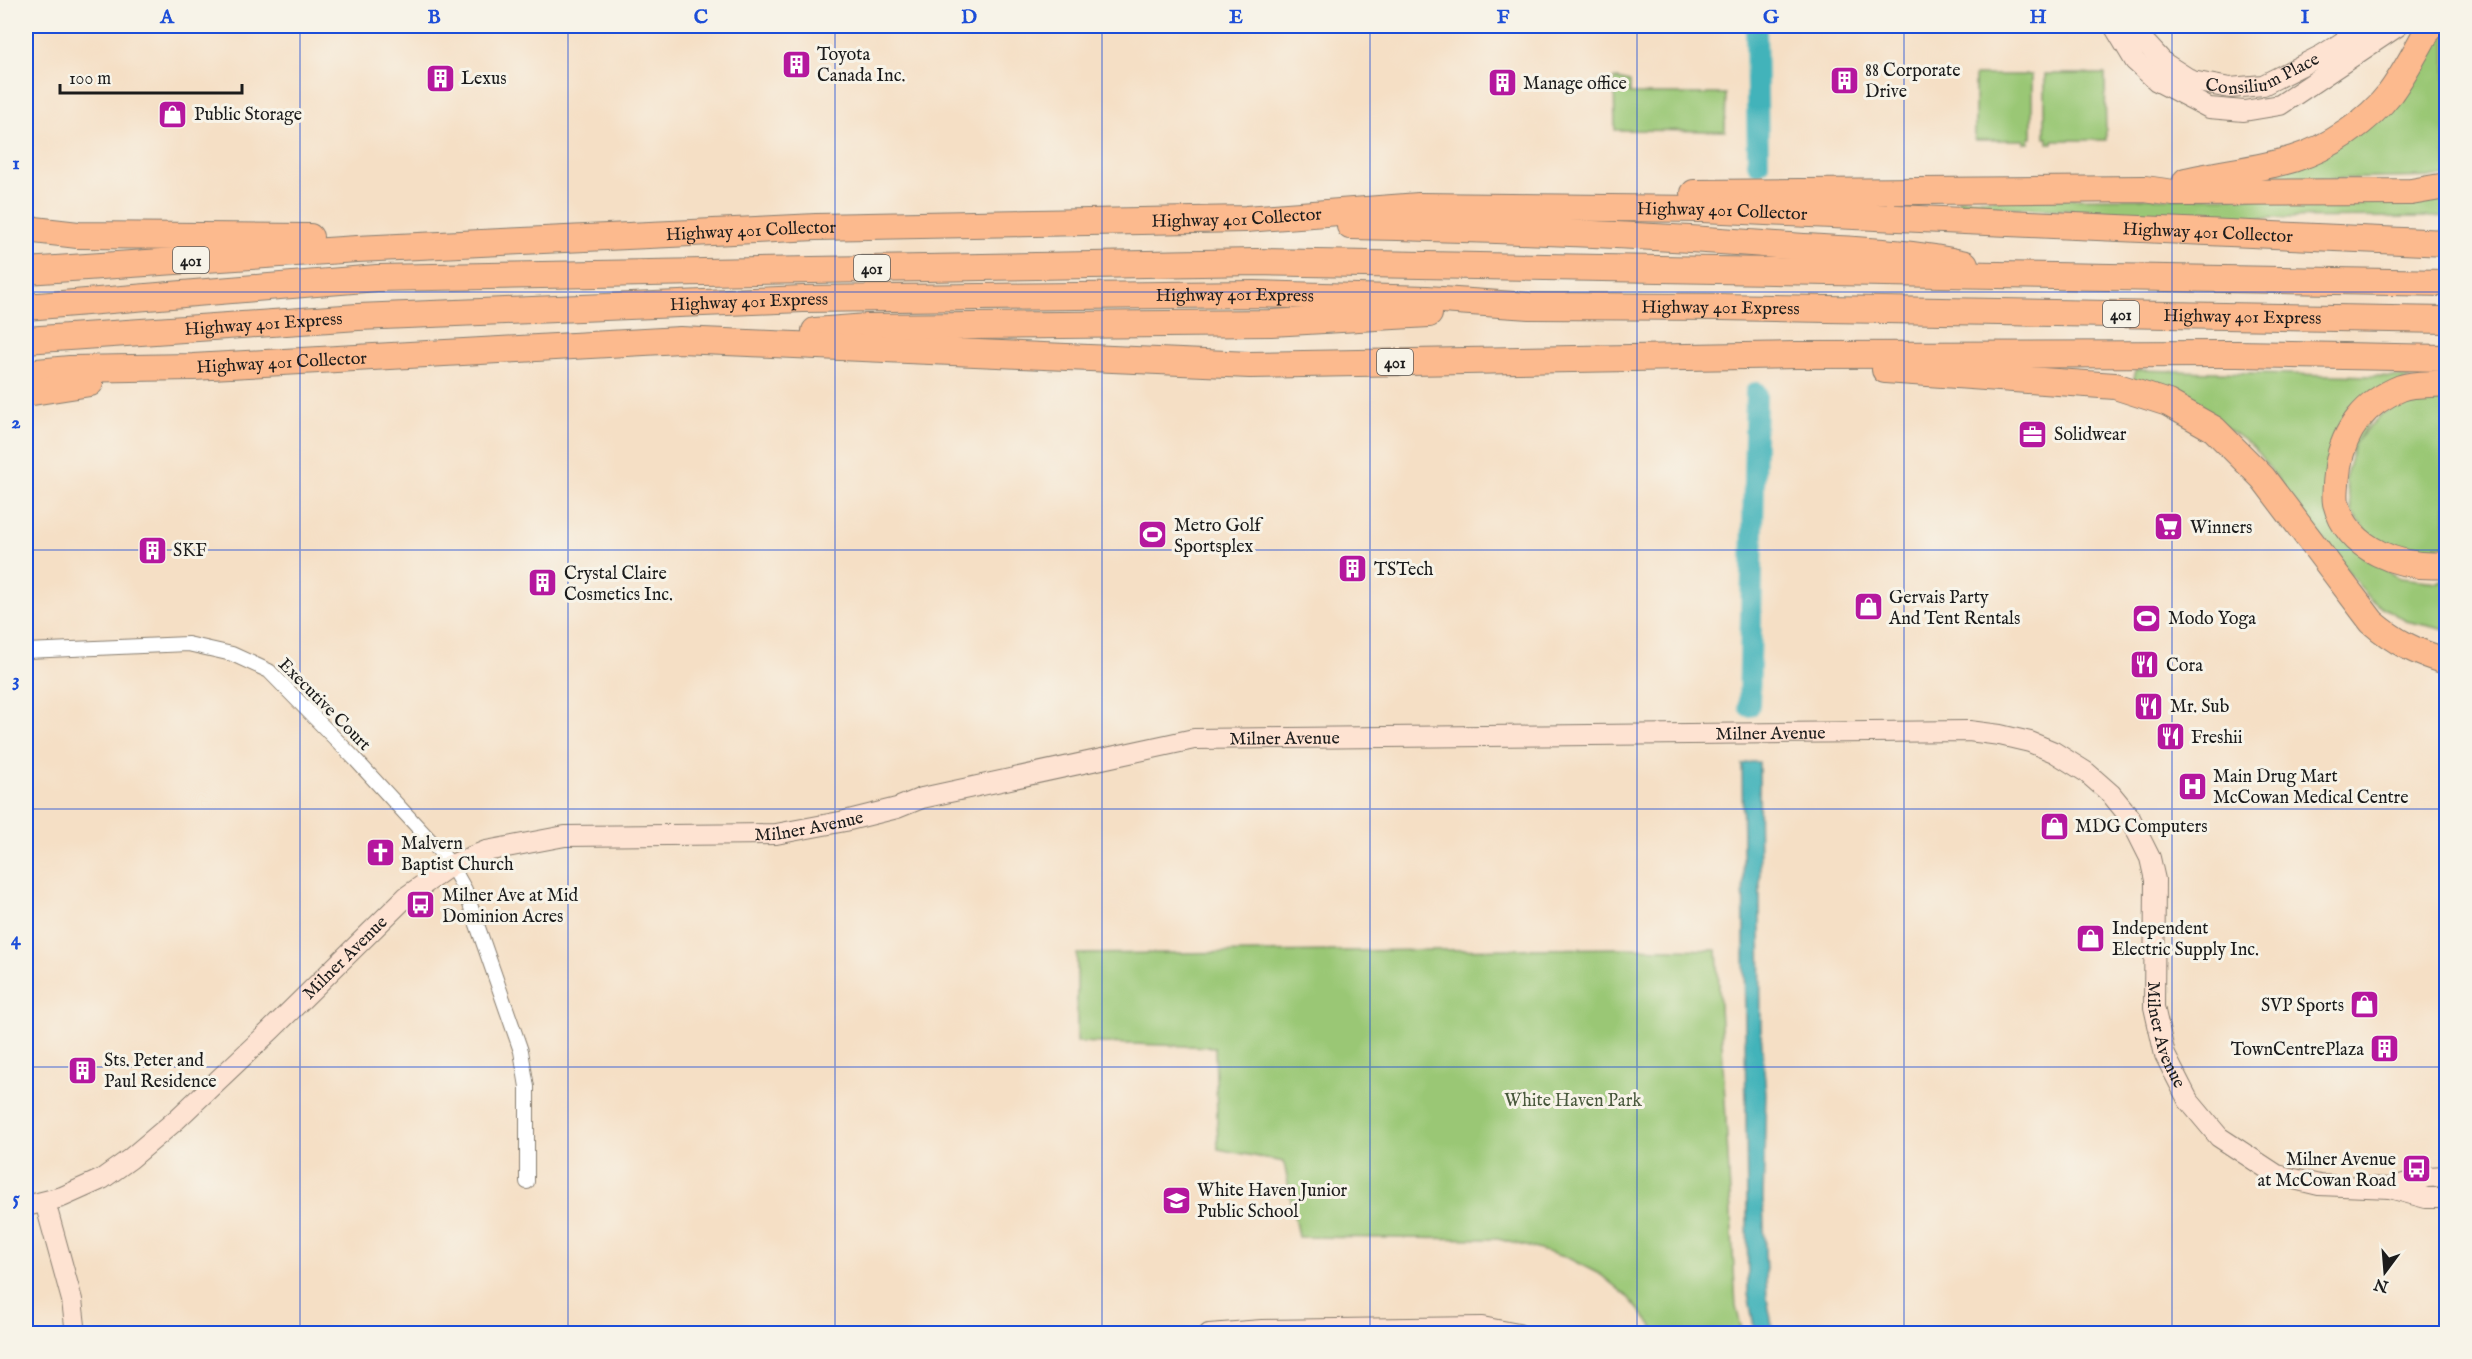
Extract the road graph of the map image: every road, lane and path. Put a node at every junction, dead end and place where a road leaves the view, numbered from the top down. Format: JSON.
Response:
{"nodes":[{"id":1,"x":2114,"y":26,"type":"edge"},
{"id":2,"x":2138,"y":26,"type":"edge"},
{"id":3,"x":2368,"y":26,"type":"edge"},
{"id":4,"x":2398,"y":26,"type":"edge"},
{"id":5,"x":2430,"y":26,"type":"edge"},
{"id":6,"x":2446,"y":186,"type":"edge"},
{"id":7,"x":2145,"y":189,"type":"junction"},
{"id":8,"x":1631,"y":208,"type":"junction"},
{"id":9,"x":1246,"y":219,"type":"junction"},
{"id":10,"x":26,"y":229,"type":"edge"},
{"id":11,"x":2446,"y":236,"type":"edge"},
{"id":12,"x":2412,"y":242,"type":"junction"},
{"id":13,"x":2446,"y":243,"type":"edge"},
{"id":14,"x":357,"y":249,"type":"junction"},
{"id":15,"x":26,"y":271,"type":"edge"},
{"id":16,"x":2012,"y":275,"type":"junction"},
{"id":17,"x":2446,"y":283,"type":"edge"},
{"id":18,"x":1529,"y":306,"type":"junction"},
{"id":19,"x":26,"y":307,"type":"edge"},
{"id":20,"x":2446,"y":320,"type":"edge"},
{"id":21,"x":26,"y":340,"type":"edge"},
{"id":22,"x":680,"y":340,"type":"junction"},
{"id":23,"x":1723,"y":356,"type":"junction"},
{"id":24,"x":2446,"y":357,"type":"edge"},
{"id":25,"x":193,"y":367,"type":"junction"},
{"id":26,"x":26,"y":373,"type":"edge"},
{"id":27,"x":2446,"y":383,"type":"edge"},
{"id":28,"x":26,"y":393,"type":"edge"},
{"id":29,"x":2446,"y":565,"type":"edge"},
{"id":30,"x":26,"y":651,"type":"edge"},
{"id":31,"x":2446,"y":661,"type":"edge"},
{"id":32,"x":451,"y":865,"type":"junction"},
{"id":33,"x":2446,"y":1176,"type":"edge"},
{"id":34,"x":527,"y":1182,"type":"dead end"},
{"id":35,"x":2390,"y":1188,"type":"junction"},
{"id":36,"x":2446,"y":1198,"type":"edge"},
{"id":37,"x":45,"y":1202,"type":"junction"},
{"id":38,"x":26,"y":1206,"type":"edge"},
{"id":39,"x":76,"y":1334,"type":"edge"},
{"id":40,"x":1209,"y":1334,"type":"edge"},
{"id":41,"x":1518,"y":1334,"type":"edge"}],
"edges":[{"from":1,"to":4,"type":"main road","name":"Consilium Place"},
{"from":2,"to":3,"type":"main road","name":"Consilium Place"},
{"from":5,"to":7,"type":"highway"},
{"from":6,"to":7,"type":"highway"},
{"from":7,"to":8,"type":"highway"},
{"from":8,"to":9,"type":"highway","name":"Highway 401 Collector","number":"401"},
{"from":8,"to":12,"type":"highway","name":"Highway 401 Collector","number":"401"},
{"from":9,"to":14,"type":"highway","name":"Highway 401 Collector","number":"401"},
{"from":9,"to":16,"type":"highway"},
{"from":10,"to":14,"type":"highway"},
{"from":11,"to":12,"type":"highway"},
{"from":12,"to":13,"type":"highway","name":"Highway 401 Collector","number":"401"},
{"from":14,"to":15,"type":"highway","name":"Highway 401 Collector","number":"401"},
{"from":16,"to":17,"type":"highway","name":"Highway 401 Express","number":"401"},
{"from":16,"to":19,"type":"highway","name":"Highway 401 Express","number":"401"},
{"from":18,"to":20,"type":"highway","name":"Highway 401 Express","number":"401"},
{"from":18,"to":21,"type":"highway","name":"Highway 401 Express","number":"401"},
{"from":18,"to":22,"type":"highway"},
{"from":22,"to":23,"type":"highway","name":"Highway 401 Collector","number":"401"},
{"from":22,"to":25,"type":"highway","name":"Highway 401 Collector","number":"401"},
{"from":23,"to":24,"type":"highway","name":"Highway 401 Collector","number":"401"},
{"from":23,"to":31,"type":"highway"},
{"from":25,"to":26,"type":"highway","name":"Highway 401 Collector","number":"401"},
{"from":25,"to":28,"type":"highway"},
{"from":27,"to":29,"type":"highway"},
{"from":30,"to":32,"type":"street","name":"Executive Court"},
{"from":32,"to":34,"type":"street","name":"Executive Court"},
{"from":32,"to":35,"type":"main road","name":"Milner Avenue"},
{"from":32,"to":37,"type":"main road","name":"Milner Avenue"},
{"from":33,"to":35,"type":"main road","name":"Milner Avenue"},
{"from":35,"to":36,"type":"main road","name":"Milner Avenue"},
{"from":37,"to":38,"type":"main road","name":"Milner Avenue"},
{"from":37,"to":39,"type":"main road"},
{"from":40,"to":41,"type":"main road"}]}
